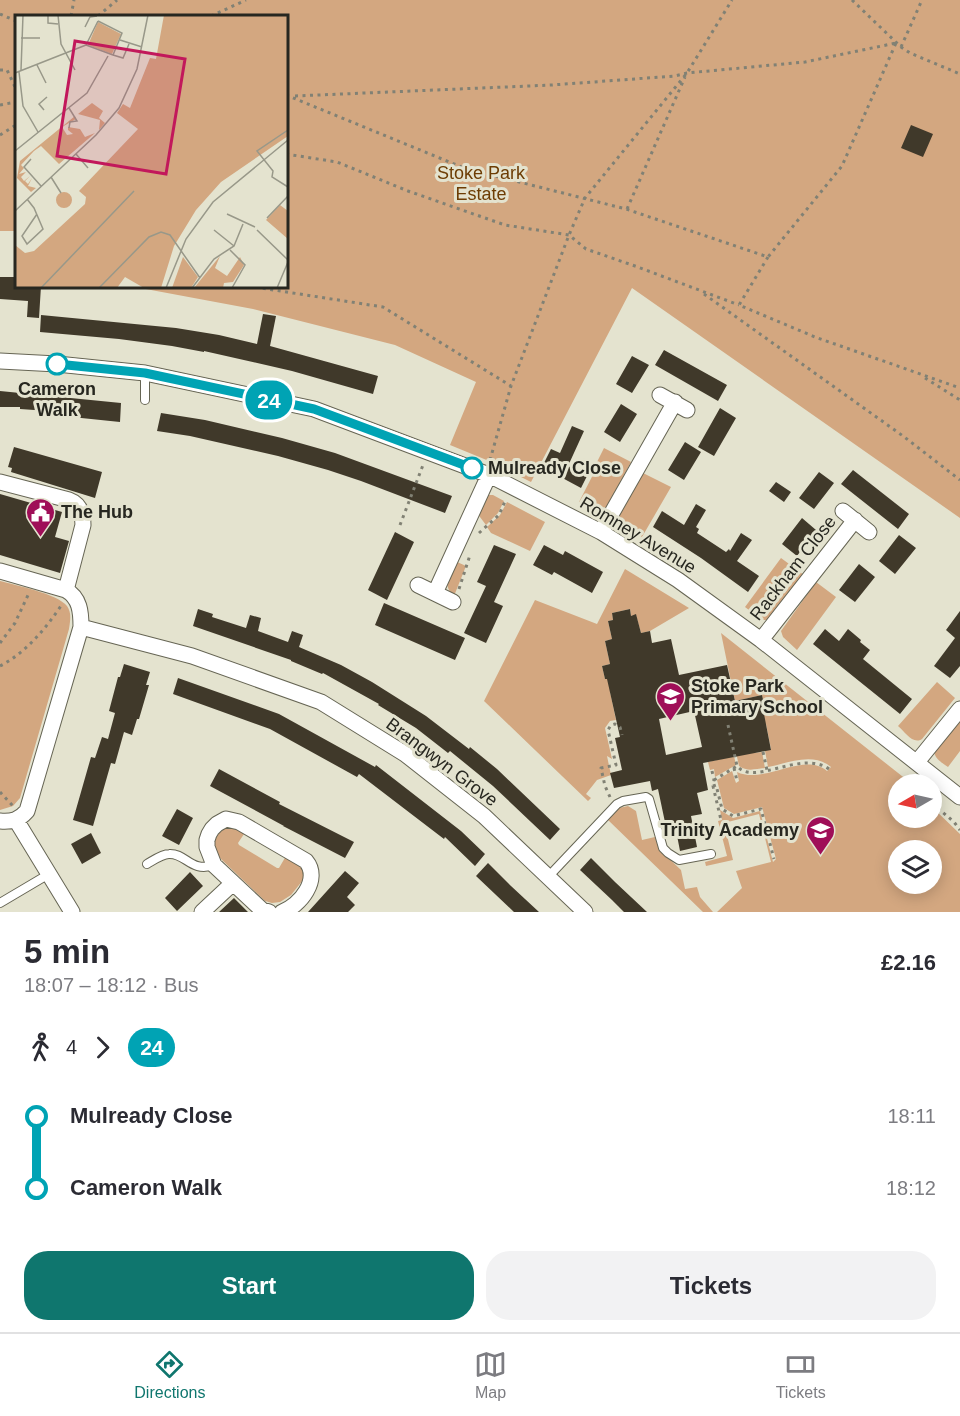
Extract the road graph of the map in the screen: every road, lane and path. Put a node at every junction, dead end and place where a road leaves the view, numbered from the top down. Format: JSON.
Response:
{"nodes":[{"id":1,"x":74,"y":0,"type":"edge"},
{"id":2,"x":117,"y":0,"type":"edge"},
{"id":3,"x":246,"y":0,"type":"edge"},
{"id":4,"x":732,"y":0,"type":"edge"},
{"id":5,"x":852,"y":0,"type":"edge"},
{"id":6,"x":922,"y":0,"type":"edge"},
{"id":7,"x":0,"y":14,"type":"edge"},
{"id":8,"x":71,"y":15,"type":"edge"},
{"id":9,"x":99,"y":15,"type":"edge"},
{"id":10,"x":213,"y":15,"type":"edge"},
{"id":11,"x":15,"y":21,"type":"edge"},
{"id":12,"x":896,"y":43,"type":"junction"},
{"id":13,"x":901,"y":47,"type":"junction"},
{"id":14,"x":0,"y":68,"type":"edge"},
{"id":15,"x":687,"y":73,"type":"junction"},
{"id":16,"x":960,"y":74,"type":"edge"},
{"id":17,"x":15,"y":87,"type":"edge"},
{"id":18,"x":288,"y":95,"type":"edge"},
{"id":19,"x":292,"y":96,"type":"junction"},
{"id":20,"x":15,"y":102,"type":"edge"},
{"id":21,"x":0,"y":105,"type":"edge"},
{"id":22,"x":15,"y":126,"type":"edge"},
{"id":23,"x":0,"y":135,"type":"edge"},
{"id":24,"x":288,"y":154,"type":"edge"},
{"id":25,"x":585,"y":198,"type":"junction"},
{"id":26,"x":626,"y":209,"type":"junction"},
{"id":27,"x":569,"y":235,"type":"junction"},
{"id":28,"x":768,"y":257,"type":"junction"},
{"id":29,"x":261,"y":288,"type":"edge"},
{"id":30,"x":699,"y":290,"type":"junction"},
{"id":31,"x":739,"y":305,"type":"junction"},
{"id":32,"x":0,"y":361,"type":"edge"},
{"id":33,"x":145,"y":373,"type":"junction"},
{"id":34,"x":919,"y":374,"type":"junction"},
{"id":35,"x":511,"y":386,"type":"junction"},
{"id":36,"x":960,"y":388,"type":"edge"},
{"id":37,"x":660,"y":394,"type":"dead end"},
{"id":38,"x":145,"y":400,"type":"dead end"},
{"id":39,"x":960,"y":400,"type":"edge"},
{"id":40,"x":428,"y":452,"type":"junction"},
{"id":41,"x":489,"y":468,"type":"junction"},
{"id":42,"x":960,"y":480,"type":"edge"},
{"id":43,"x":0,"y":482,"type":"edge"},
{"id":44,"x":510,"y":486,"type":"junction"},
{"id":45,"x":400,"y":525,"type":"dead end"},
{"id":46,"x":601,"y":532,"type":"junction"},
{"id":47,"x":869,"y":532,"type":"dead end"},
{"id":48,"x":476,"y":537,"type":"dead end"},
{"id":49,"x":471,"y":551,"type":"dead end"},
{"id":50,"x":0,"y":571,"type":"edge"},
{"id":51,"x":34,"y":580,"type":"junction"},
{"id":52,"x":418,"y":585,"type":"dead end"},
{"id":53,"x":68,"y":591,"type":"junction"},
{"id":54,"x":435,"y":593,"type":"junction"},
{"id":55,"x":453,"y":602,"type":"joint"},
{"id":56,"x":81,"y":627,"type":"junction"},
{"id":57,"x":761,"y":640,"type":"junction"},
{"id":58,"x":0,"y":643,"type":"edge"},
{"id":59,"x":0,"y":666,"type":"edge"},
{"id":60,"x":960,"y":709,"type":"edge"},
{"id":61,"x":729,"y":725,"type":"dead end"},
{"id":62,"x":622,"y":735,"type":"dead end"},
{"id":63,"x":763,"y":752,"type":"dead end"},
{"id":64,"x":917,"y":762,"type":"junction"},
{"id":65,"x":736,"y":767,"type":"junction"},
{"id":66,"x":829,"y":769,"type":"dead end"},
{"id":67,"x":767,"y":770,"type":"junction"},
{"id":68,"x":712,"y":771,"type":"dead end"},
{"id":69,"x":714,"y":780,"type":"junction"},
{"id":70,"x":737,"y":781,"type":"dead end"},
{"id":71,"x":713,"y":786,"type":"junction"},
{"id":72,"x":960,"y":797,"type":"edge"},
{"id":73,"x":615,"y":806,"type":"junction"},
{"id":74,"x":942,"y":812,"type":"edge"},
{"id":75,"x":16,"y":820,"type":"junction"},
{"id":76,"x":721,"y":820,"type":"dead end"},
{"id":77,"x":0,"y":821,"type":"edge"},
{"id":78,"x":960,"y":830,"type":"edge"},
{"id":79,"x":711,"y":854,"type":"dead end"},
{"id":80,"x":774,"y":859,"type":"dead end"},
{"id":81,"x":147,"y":864,"type":"dead end"},
{"id":82,"x":214,"y":865,"type":"junction"},
{"id":83,"x":49,"y":874,"type":"junction"},
{"id":84,"x":548,"y":876,"type":"junction"},
{"id":85,"x":233,"y":883,"type":"junction"},
{"id":86,"x":0,"y":903,"type":"edge"},
{"id":87,"x":72,"y":912,"type":"edge"},
{"id":88,"x":202,"y":912,"type":"edge"},
{"id":89,"x":269,"y":912,"type":"edge"},
{"id":90,"x":282,"y":912,"type":"edge"},
{"id":91,"x":585,"y":912,"type":"edge"}],
"edges":[{"from":1,"to":8,"type":"path"},
{"from":2,"to":9,"type":"path"},
{"from":3,"to":10,"type":"path"},
{"from":4,"to":15,"type":"path"},
{"from":5,"to":12,"type":"path"},
{"from":6,"to":13,"type":"path"},
{"from":7,"to":11,"type":"path"},
{"from":12,"to":13,"type":"path"},
{"from":12,"to":15,"type":"path"},
{"from":12,"to":28,"type":"path"},
{"from":13,"to":16,"type":"path"},
{"from":14,"to":17,"type":"path"},
{"from":15,"to":19,"type":"path"},
{"from":15,"to":25,"type":"path"},
{"from":15,"to":26,"type":"path"},
{"from":18,"to":19,"type":"path"},
{"from":19,"to":25,"type":"path"},
{"from":20,"to":21,"type":"path"},
{"from":22,"to":23,"type":"path"},
{"from":24,"to":27,"type":"path"},
{"from":25,"to":26,"type":"path"},
{"from":25,"to":27,"type":"path"},
{"from":26,"to":28,"type":"path"},
{"from":27,"to":30,"type":"path"},
{"from":27,"to":35,"type":"path"},
{"from":28,"to":31,"type":"path"},
{"from":29,"to":35,"type":"path"},
{"from":30,"to":31,"type":"path"},
{"from":30,"to":42,"type":"path"},
{"from":31,"to":34,"type":"path"},
{"from":32,"to":33,"type":"street","name":"Romney Avenue"},
{"from":33,"to":38,"type":"lane"},
{"from":33,"to":40,"type":"street","name":"Romney Avenue"},
{"from":34,"to":36,"type":"path"},
{"from":34,"to":39,"type":"path"},
{"from":35,"to":41,"type":"path"},
{"from":37,"to":46,"type":"street"},
{"from":40,"to":41,"type":"street","name":"Romney Avenue"},
{"from":40,"to":45,"type":"path"},
{"from":41,"to":44,"type":"street","name":"Romney Avenue"},
{"from":41,"to":54,"type":"street"},
{"from":43,"to":53,"type":"street"},
{"from":44,"to":46,"type":"street","name":"Romney Avenue"},
{"from":44,"to":48,"type":"path"},
{"from":46,"to":57,"type":"street","name":"Romney Avenue"},
{"from":47,"to":57,"type":"street","name":"Rackham Close"},
{"from":49,"to":55,"type":"path"},
{"from":50,"to":51,"type":"street"},
{"from":51,"to":53,"type":"street"},
{"from":51,"to":58,"type":"path"},
{"from":52,"to":54,"type":"street"},
{"from":53,"to":56,"type":"street"},
{"from":53,"to":59,"type":"path"},
{"from":54,"to":55,"type":"street"},
{"from":56,"to":75,"type":"street"},
{"from":56,"to":84,"type":"street","name":"Brangwyn Grove"},
{"from":57,"to":64,"type":"street","name":"Romney Avenue"},
{"from":60,"to":64,"type":"street"},
{"from":61,"to":65,"type":"path"},
{"from":62,"to":73,"type":"path"},
{"from":63,"to":67,"type":"path"},
{"from":64,"to":72,"type":"street","name":"Romney Avenue"},
{"from":65,"to":67,"type":"path"},
{"from":65,"to":69,"type":"path"},
{"from":65,"to":70,"type":"path"},
{"from":66,"to":67,"type":"path"},
{"from":68,"to":69,"type":"path"},
{"from":69,"to":71,"type":"path"},
{"from":71,"to":76,"type":"path"},
{"from":71,"to":80,"type":"path"},
{"from":73,"to":79,"type":"lane"},
{"from":73,"to":84,"type":"lane"},
{"from":74,"to":78,"type":"path"},
{"from":75,"to":77,"type":"street"},
{"from":75,"to":83,"type":"street"},
{"from":81,"to":82,"type":"lane"},
{"from":82,"to":85,"type":"street"},
{"from":82,"to":90,"type":"street"},
{"from":83,"to":86,"type":"lane"},
{"from":83,"to":87,"type":"street"},
{"from":84,"to":91,"type":"street","name":"Brangwyn Grove"},
{"from":85,"to":88,"type":"street"},
{"from":85,"to":89,"type":"street"}]}
